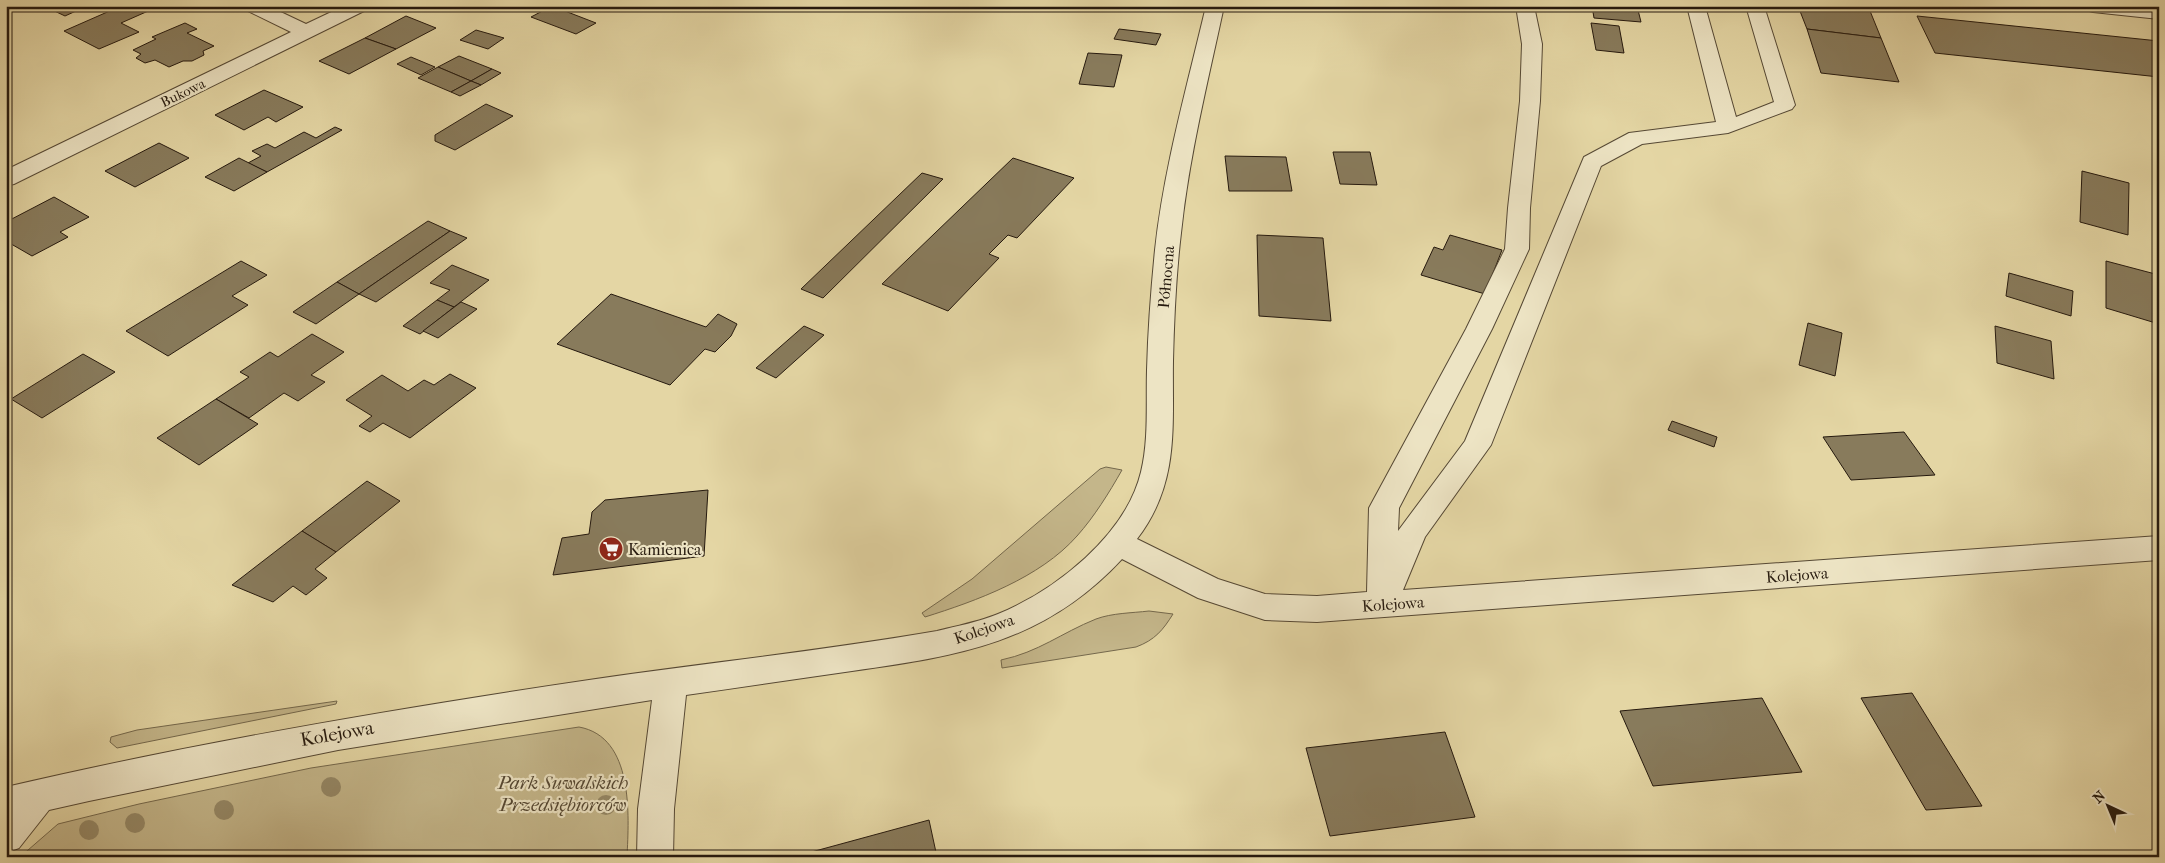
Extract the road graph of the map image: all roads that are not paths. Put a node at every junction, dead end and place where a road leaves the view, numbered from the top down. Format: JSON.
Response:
{"nodes":[{"id":1,"x":252,"y":6,"type":"edge"},
{"id":2,"x":359,"y":6,"type":"edge"},
{"id":3,"x":1216,"y":6,"type":"edge"},
{"id":4,"x":1525,"y":6,"type":"edge"},
{"id":5,"x":1696,"y":6,"type":"edge"},
{"id":6,"x":1755,"y":6,"type":"edge"},
{"id":7,"x":2093,"y":6,"type":"edge"},
{"id":8,"x":2159,"y":13,"type":"edge"},
{"id":9,"x":307,"y":32,"type":"junction"},
{"id":10,"x":1728,"y":127,"type":"junction"},
{"id":11,"x":6,"y":179,"type":"edge"},
{"id":12,"x":1118,"y":543,"type":"junction"},
{"id":13,"x":2159,"y":548,"type":"edge"},
{"id":14,"x":1382,"y":605,"type":"junction"},
{"id":15,"x":671,"y":683,"type":"junction"},
{"id":16,"x":39,"y":796,"type":"junction"},
{"id":17,"x":6,"y":804,"type":"edge"},
{"id":18,"x":6,"y":836,"type":"edge"},
{"id":19,"x":654,"y":857,"type":"edge"}],
"edges":[{"from":1,"to":9,"type":"street"},
{"from":2,"to":9,"type":"street","name":"Bukowa"},
{"from":3,"to":12,"type":"street","name":"Północna"},
{"from":4,"to":14,"type":"street"},
{"from":5,"to":10,"type":"street"},
{"from":6,"to":10,"type":"street"},
{"from":7,"to":8,"type":"street"},
{"from":9,"to":11,"type":"street","name":"Bukowa"},
{"from":10,"to":14,"type":"street"},
{"from":12,"to":14,"type":"street","name":"Kolejowa"},
{"from":12,"to":15,"type":"street","name":"Kolejowa"},
{"from":13,"to":14,"type":"street","name":"Kolejowa"},
{"from":15,"to":16,"type":"street","name":"Kolejowa"},
{"from":15,"to":19,"type":"street"},
{"from":16,"to":17,"type":"street","name":"Kolejowa"},
{"from":16,"to":18,"type":"street"}]}
